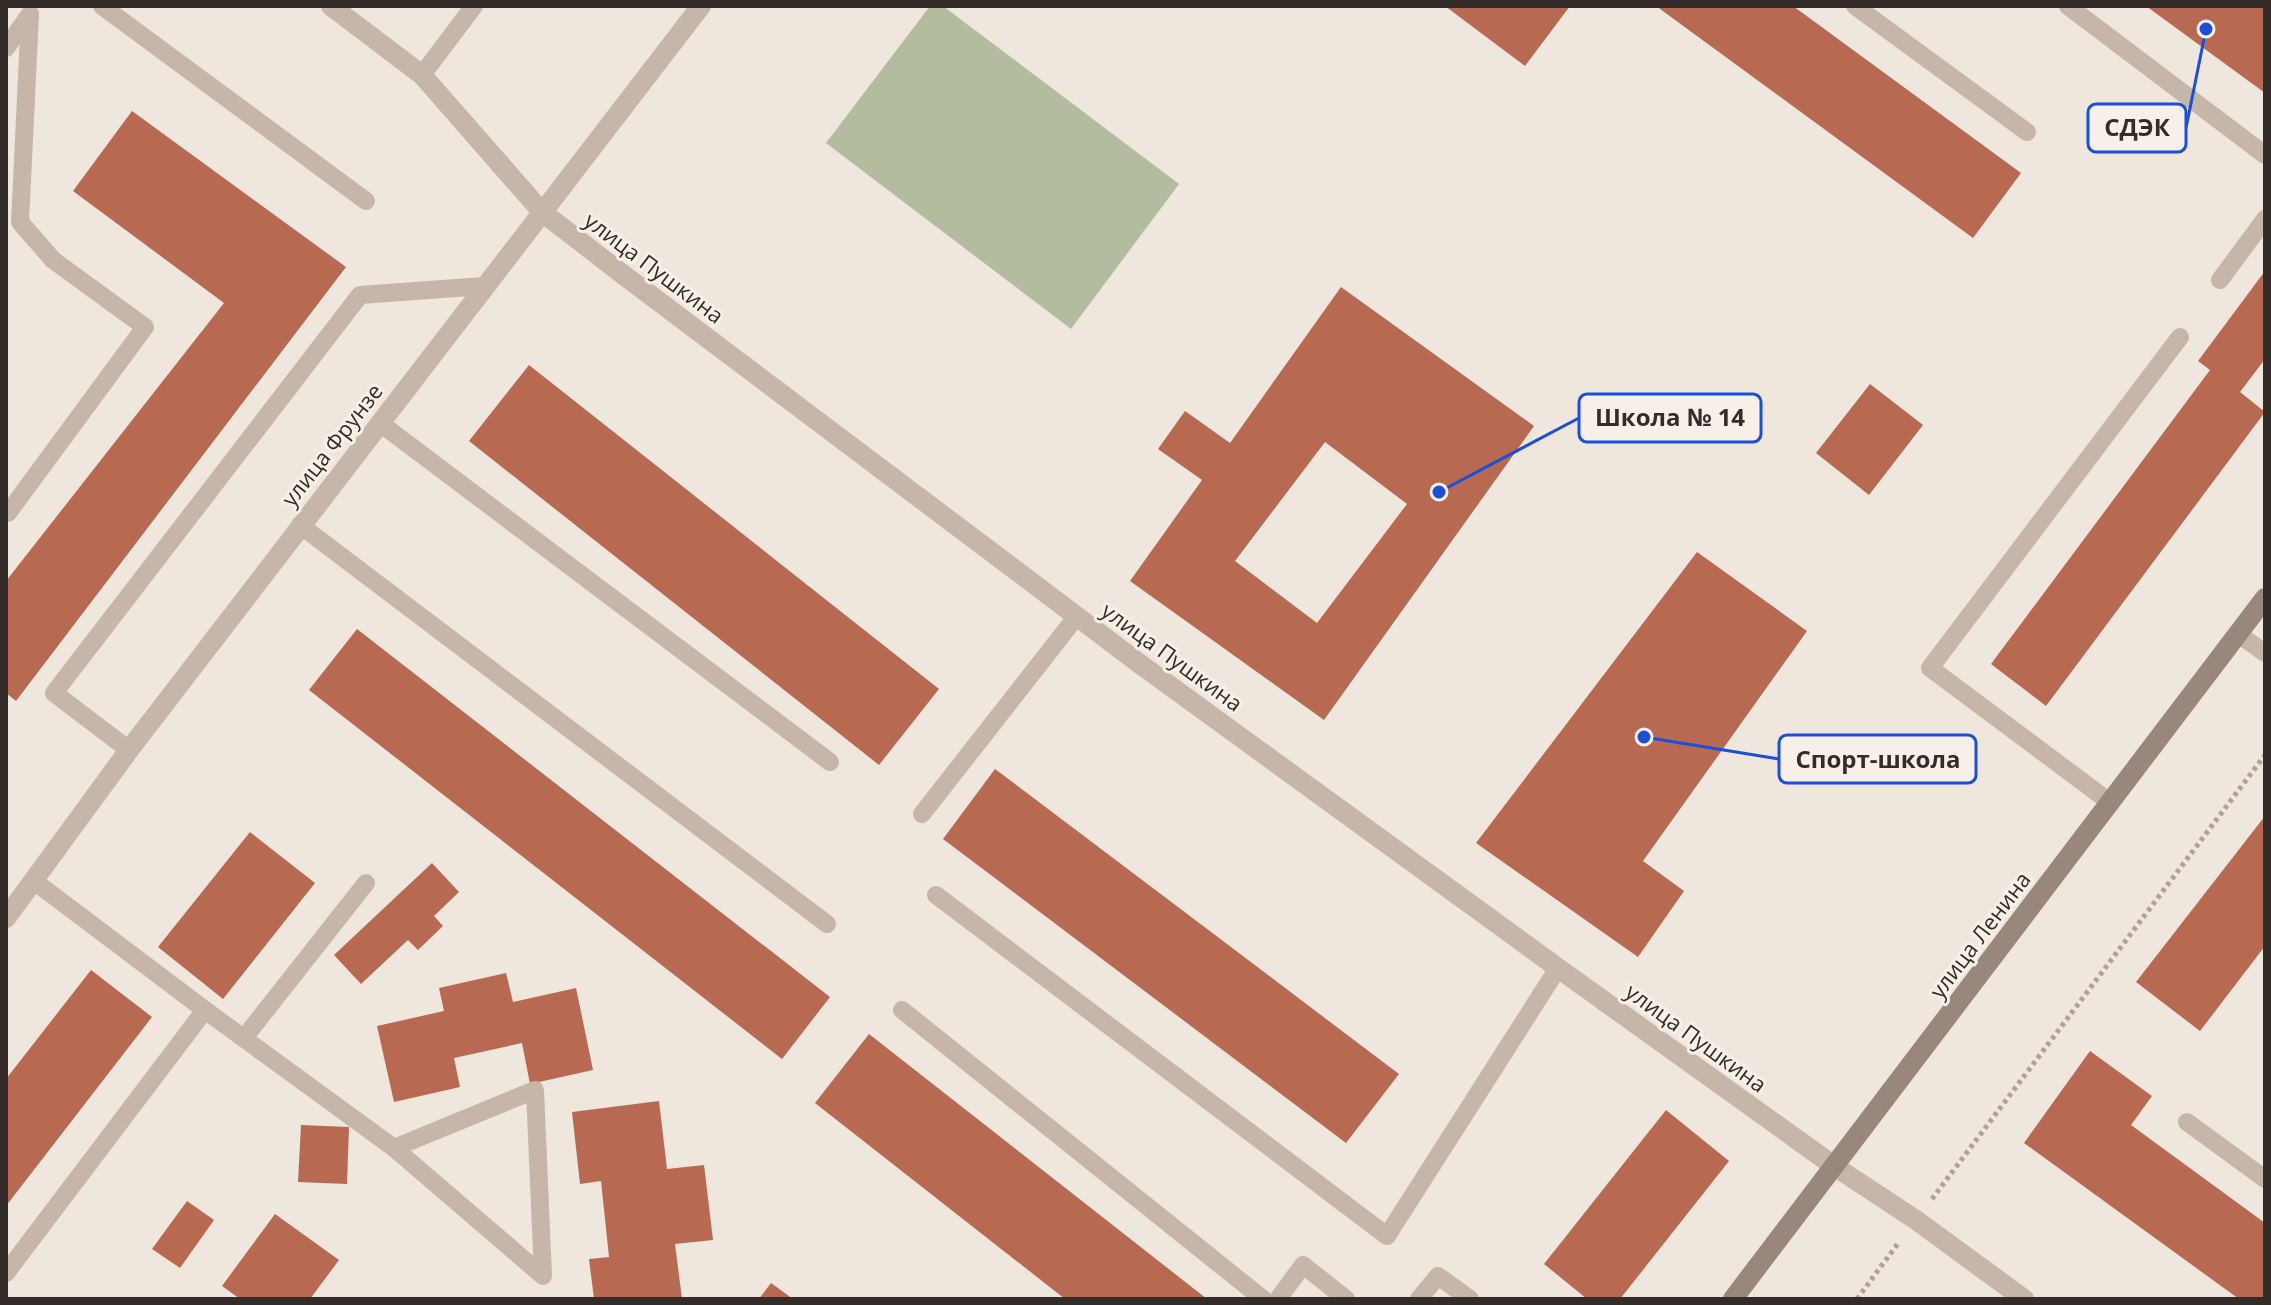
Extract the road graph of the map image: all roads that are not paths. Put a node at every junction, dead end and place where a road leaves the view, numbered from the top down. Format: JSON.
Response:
{"nodes":[{"id":1,"x":102,"y":6,"type":"edge"},
{"id":2,"x":331,"y":6,"type":"edge"},
{"id":3,"x":474,"y":6,"type":"edge"},
{"id":4,"x":701,"y":6,"type":"edge"},
{"id":5,"x":2068,"y":6,"type":"edge"},
{"id":6,"x":29,"y":9,"type":"edge"},
{"id":7,"x":1867,"y":10,"type":"edge"},
{"id":8,"x":6,"y":48,"type":"edge"},
{"id":9,"x":422,"y":75,"type":"junction"},
{"id":10,"x":2027,"y":132,"type":"dead end"},
{"id":11,"x":2265,"y":155,"type":"edge"},
{"id":12,"x":366,"y":201,"type":"dead end"},
{"id":13,"x":542,"y":212,"type":"junction"},
{"id":14,"x":2265,"y":219,"type":"edge"},
{"id":15,"x":2220,"y":280,"type":"dead end"},
{"id":16,"x":484,"y":286,"type":"junction"},
{"id":17,"x":2180,"y":337,"type":"dead end"},
{"id":18,"x":380,"y":423,"type":"junction"},
{"id":19,"x":6,"y":511,"type":"edge"},
{"id":20,"x":300,"y":525,"type":"junction"},
{"id":21,"x":2265,"y":598,"type":"edge"},
{"id":22,"x":1077,"y":616,"type":"junction"},
{"id":23,"x":2238,"y":634,"type":"junction"},
{"id":24,"x":2265,"y":653,"type":"edge"},
{"id":25,"x":129,"y":750,"type":"junction"},
{"id":26,"x":830,"y":762,"type":"dead end"},
{"id":27,"x":2111,"y":803,"type":"junction"},
{"id":28,"x":922,"y":814,"type":"dead end"},
{"id":29,"x":34,"y":881,"type":"junction"},
{"id":30,"x":366,"y":883,"type":"dead end"},
{"id":31,"x":936,"y":895,"type":"dead end"},
{"id":32,"x":6,"y":918,"type":"edge"},
{"id":33,"x":827,"y":924,"type":"dead end"},
{"id":34,"x":1558,"y":968,"type":"junction"},
{"id":35,"x":205,"y":1010,"type":"junction"},
{"id":36,"x":902,"y":1010,"type":"dead end"},
{"id":37,"x":244,"y":1038,"type":"junction"},
{"id":38,"x":2187,"y":1122,"type":"dead end"},
{"id":39,"x":394,"y":1148,"type":"junction"},
{"id":40,"x":1834,"y":1166,"type":"junction"},
{"id":41,"x":2265,"y":1179,"type":"edge"},
{"id":42,"x":6,"y":1273,"type":"edge"},
{"id":43,"x":1263,"y":1299,"type":"edge"},
{"id":44,"x":1278,"y":1299,"type":"edge"},
{"id":45,"x":1346,"y":1299,"type":"edge"},
{"id":46,"x":1419,"y":1299,"type":"edge"},
{"id":47,"x":1470,"y":1299,"type":"edge"},
{"id":48,"x":1733,"y":1299,"type":"edge"},
{"id":49,"x":2024,"y":1299,"type":"edge"}],
"edges":[{"from":1,"to":12,"type":"lane"},
{"from":2,"to":9,"type":"street","name":"улица Пушкина"},
{"from":3,"to":9,"type":"lane"},
{"from":4,"to":13,"type":"street","name":"улица Фрунзе"},
{"from":5,"to":11,"type":"lane"},
{"from":6,"to":8,"type":"lane"},
{"from":6,"to":19,"type":"lane"},
{"from":7,"to":10,"type":"lane"},
{"from":9,"to":13,"type":"street","name":"улица Пушкина"},
{"from":13,"to":16,"type":"street","name":"улица Фрунзе"},
{"from":13,"to":22,"type":"street","name":"улица Пушкина"},
{"from":14,"to":15,"type":"lane"},
{"from":16,"to":18,"type":"street","name":"улица Фрунзе"},
{"from":16,"to":25,"type":"lane"},
{"from":17,"to":27,"type":"lane"},
{"from":18,"to":20,"type":"street","name":"улица Фрунзе"},
{"from":18,"to":26,"type":"lane"},
{"from":20,"to":25,"type":"street","name":"улица Фрунзе"},
{"from":20,"to":33,"type":"lane"},
{"from":21,"to":23,"type":"main road","name":"улица Ленина"},
{"from":22,"to":28,"type":"lane"},
{"from":22,"to":34,"type":"street","name":"улица Пушкина"},
{"from":23,"to":24,"type":"lane"},
{"from":23,"to":27,"type":"main road","name":"улица Ленина"},
{"from":25,"to":29,"type":"street","name":"улица Фрунзе"},
{"from":27,"to":40,"type":"main road","name":"улица Ленина"},
{"from":29,"to":32,"type":"street","name":"улица Фрунзе"},
{"from":29,"to":35,"type":"lane"},
{"from":30,"to":37,"type":"lane"},
{"from":31,"to":34,"type":"lane"},
{"from":34,"to":40,"type":"street","name":"улица Пушкина"},
{"from":35,"to":37,"type":"lane"},
{"from":35,"to":42,"type":"lane"},
{"from":36,"to":43,"type":"lane"},
{"from":37,"to":39,"type":"lane"},
{"from":38,"to":41,"type":"lane"},
{"from":39,"to":39,"type":"lane"},
{"from":40,"to":48,"type":"main road","name":"улица Ленина"},
{"from":40,"to":49,"type":"street","name":"улица Пушкина"},
{"from":44,"to":45,"type":"lane"},
{"from":46,"to":47,"type":"lane"}]}
